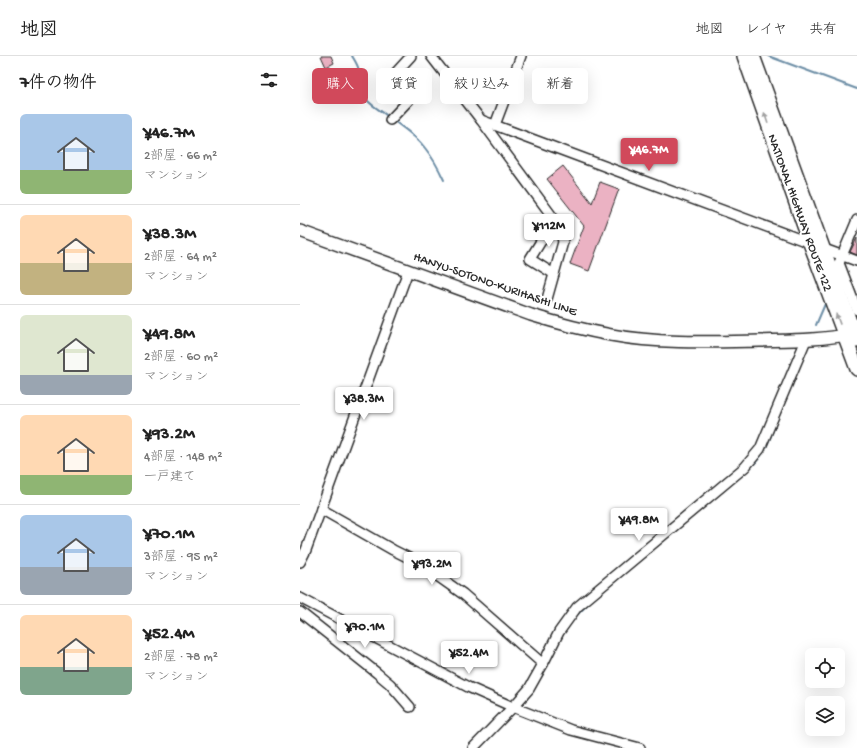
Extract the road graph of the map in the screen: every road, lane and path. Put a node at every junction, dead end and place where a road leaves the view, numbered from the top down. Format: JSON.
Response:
{"nodes":[{"id":1,"x":411,"y":56,"type":"edge"},
{"id":2,"x":521,"y":56,"type":"edge"},
{"id":3,"x":744,"y":56,"type":"edge"},
{"id":4,"x":754,"y":56,"type":"edge"},
{"id":5,"x":434,"y":58,"type":"edge"},
{"id":6,"x":390,"y":120,"type":"dead end"},
{"id":7,"x":481,"y":120,"type":"junction"},
{"id":8,"x":495,"y":125,"type":"junction"},
{"id":9,"x":554,"y":220,"type":"junction"},
{"id":10,"x":857,"y":220,"type":"edge"},
{"id":11,"x":300,"y":231,"type":"edge"},
{"id":12,"x":810,"y":243,"type":"junction"},
{"id":13,"x":824,"y":249,"type":"junction"},
{"id":14,"x":842,"y":256,"type":"junction"},
{"id":15,"x":857,"y":262,"type":"edge"},
{"id":16,"x":408,"y":271,"type":"junction"},
{"id":17,"x":554,"y":274,"type":"junction"},
{"id":18,"x":547,"y":299,"type":"dead end"},
{"id":19,"x":857,"y":310,"type":"edge"},
{"id":20,"x":853,"y":335,"type":"edge"},
{"id":21,"x":806,"y":340,"type":"junction"},
{"id":22,"x":857,"y":369,"type":"edge"},
{"id":23,"x":321,"y":508,"type":"junction"},
{"id":24,"x":300,"y":562,"type":"edge"},
{"id":25,"x":300,"y":598,"type":"edge"},
{"id":26,"x":300,"y":612,"type":"edge"},
{"id":27,"x":543,"y":664,"type":"junction"},
{"id":28,"x":513,"y":707,"type":"junction"},
{"id":29,"x":410,"y":708,"type":"dead end"},
{"id":30,"x":474,"y":748,"type":"edge"},
{"id":31,"x":640,"y":748,"type":"edge"}],
"edges":[{"from":1,"to":6,"type":"street"},
{"from":2,"to":8,"type":"street"},
{"from":12,"to":3,"type":"highway","name":"NATIONAL HIGHWAY ROUTE 122","one_way":true},
{"from":4,"to":13,"type":"highway","name":"NATIONAL HIGHWAY ROUTE 122"},
{"from":5,"to":7,"type":"street"},
{"from":7,"to":8,"type":"street"},
{"from":7,"to":9,"type":"street"},
{"from":8,"to":12,"type":"street"},
{"from":9,"to":17,"type":"street"},
{"from":9,"to":17,"type":"street"},
{"from":10,"to":14,"type":"street"},
{"from":11,"to":16,"type":"main road","name":"HANYU-SOTONO-KURIHASHI LINE"},
{"from":20,"to":12,"type":"highway","name":"NATIONAL HIGHWAY ROUTE 122","one_way":true},
{"from":13,"to":14,"type":"street"},
{"from":13,"to":20,"type":"highway","name":"NATIONAL HIGHWAY ROUTE 122"},
{"from":14,"to":15,"type":"street"},
{"from":14,"to":19,"type":"street"},
{"from":16,"to":21,"type":"main road","name":"HANYU-SOTONO-KURIHASHI LINE"},
{"from":16,"to":23,"type":"street"},
{"from":17,"to":18,"type":"street"},
{"from":20,"to":21,"type":"main road","name":"HANYU-SOTONO-KURIHASHI LINE"},
{"from":20,"to":22,"type":"highway","name":"NATIONAL HIGHWAY ROUTE 122"},
{"from":21,"to":27,"type":"street"},
{"from":23,"to":24,"type":"street"},
{"from":23,"to":27,"type":"street"},
{"from":25,"to":28,"type":"street"},
{"from":26,"to":29,"type":"street"},
{"from":27,"to":28,"type":"street"},
{"from":28,"to":30,"type":"street"},
{"from":28,"to":31,"type":"street"}]}
